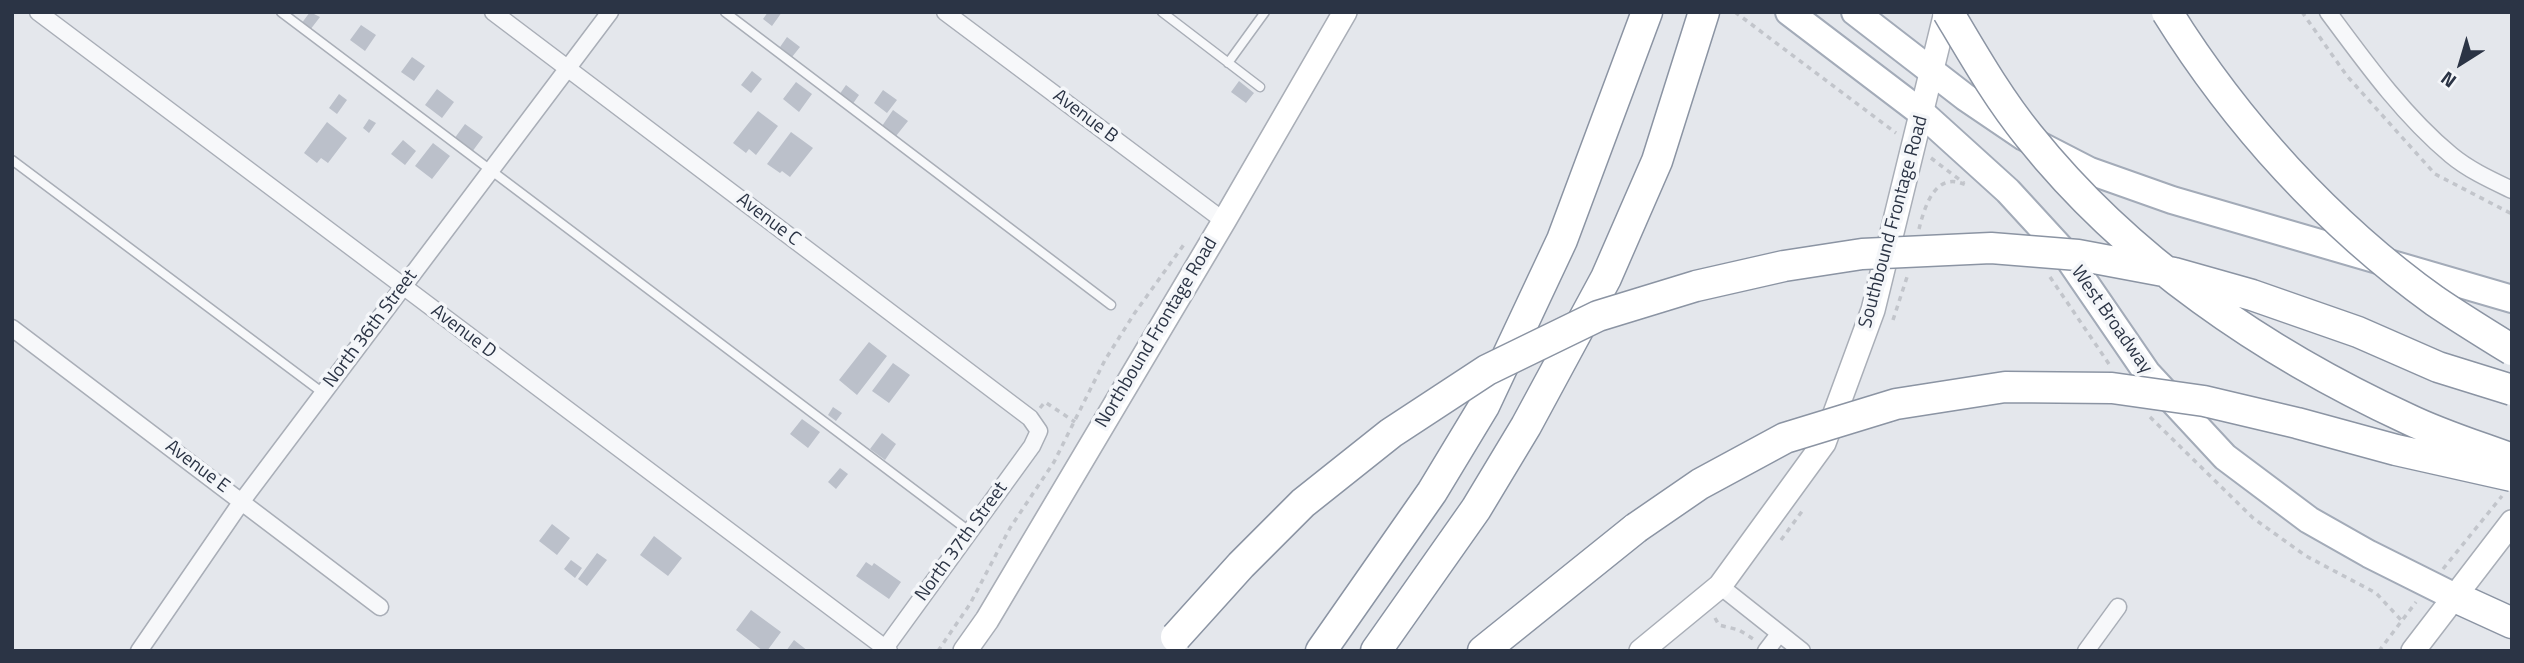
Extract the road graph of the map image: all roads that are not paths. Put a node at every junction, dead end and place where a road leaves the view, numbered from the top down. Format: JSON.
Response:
{"nodes":[{"id":1,"x":38,"y":12,"type":"edge"},
{"id":2,"x":281,"y":12,"type":"edge"},
{"id":3,"x":493,"y":12,"type":"edge"},
{"id":4,"x":610,"y":12,"type":"edge"},
{"id":5,"x":724,"y":12,"type":"edge"},
{"id":6,"x":945,"y":12,"type":"edge"},
{"id":7,"x":1162,"y":12,"type":"edge"},
{"id":8,"x":1265,"y":12,"type":"edge"},
{"id":9,"x":1345,"y":12,"type":"edge"},
{"id":10,"x":1647,"y":12,"type":"edge"},
{"id":11,"x":1704,"y":12,"type":"edge"},
{"id":12,"x":1789,"y":12,"type":"edge"},
{"id":13,"x":1855,"y":12,"type":"edge"},
{"id":14,"x":1947,"y":12,"type":"edge"},
{"id":15,"x":2167,"y":12,"type":"edge"},
{"id":16,"x":2328,"y":12,"type":"edge"},
{"id":17,"x":1228,"y":63,"type":"junction"},
{"id":18,"x":568,"y":68,"type":"junction"},
{"id":19,"x":1932,"y":72,"type":"junction"},
{"id":20,"x":1260,"y":87,"type":"dead end"},
{"id":21,"x":1923,"y":114,"type":"junction"},
{"id":22,"x":12,"y":160,"type":"edge"},
{"id":23,"x":491,"y":170,"type":"junction"},
{"id":24,"x":2512,"y":190,"type":"edge"},
{"id":25,"x":1224,"y":221,"type":"junction"},
{"id":26,"x":403,"y":286,"type":"junction"},
{"id":27,"x":2512,"y":299,"type":"edge"},
{"id":28,"x":1111,"y":305,"type":"dead end"},
{"id":29,"x":12,"y":328,"type":"edge"},
{"id":30,"x":2512,"y":350,"type":"edge"},
{"id":31,"x":2512,"y":390,"type":"edge"},
{"id":32,"x":323,"y":393,"type":"junction"},
{"id":33,"x":1039,"y":431,"type":"joint"},
{"id":34,"x":2512,"y":459,"type":"edge"},
{"id":35,"x":2508,"y":484,"type":"edge"},
{"id":36,"x":242,"y":501,"type":"junction"},
{"id":37,"x":2512,"y":522,"type":"edge"},
{"id":38,"x":969,"y":531,"type":"junction"},
{"id":39,"x":1720,"y":586,"type":"junction"},
{"id":40,"x":2442,"y":591,"type":"junction"},
{"id":41,"x":380,"y":607,"type":"dead end"},
{"id":42,"x":2118,"y":607,"type":"dead end"},
{"id":43,"x":2512,"y":624,"type":"edge"},
{"id":44,"x":1779,"y":634,"type":"junction"},
{"id":45,"x":1170,"y":644,"type":"edge"},
{"id":46,"x":885,"y":650,"type":"edge"},
{"id":47,"x":1767,"y":650,"type":"edge"},
{"id":48,"x":139,"y":651,"type":"edge"},
{"id":49,"x":965,"y":651,"type":"edge"},
{"id":50,"x":1321,"y":651,"type":"edge"},
{"id":51,"x":1376,"y":651,"type":"edge"},
{"id":52,"x":1483,"y":651,"type":"edge"},
{"id":53,"x":1641,"y":651,"type":"edge"},
{"id":54,"x":1802,"y":651,"type":"edge"},
{"id":55,"x":2086,"y":651,"type":"edge"},
{"id":56,"x":2413,"y":651,"type":"edge"}],
"edges":[{"from":1,"to":26,"type":"street","name":"Avenue D"},
{"from":2,"to":23,"type":"lane"},
{"from":3,"to":18,"type":"street","name":"Avenue C"},
{"from":4,"to":18,"type":"street","name":"North 36th Street"},
{"from":5,"to":28,"type":"lane"},
{"from":6,"to":25,"type":"street","name":"Avenue B"},
{"from":7,"to":17,"type":"lane"},
{"from":8,"to":17,"type":"lane"},
{"from":9,"to":25,"type":"street","name":"Northbound Frontage Road"},
{"from":10,"to":50,"type":"highway"},
{"from":11,"to":51,"type":"highway"},
{"from":12,"to":21,"type":"main road","name":"West Broadway"},
{"from":13,"to":19,"type":"main road"},
{"from":14,"to":19,"type":"street","name":"Southbound Frontage Road"},
{"from":14,"to":34,"type":"highway","bridge":true},
{"from":15,"to":30,"type":"highway","bridge":true},
{"from":16,"to":24,"type":"street"},
{"from":17,"to":20,"type":"lane"},
{"from":18,"to":23,"type":"street","name":"North 36th Street"},
{"from":18,"to":33,"type":"street","name":"Avenue C"},
{"from":19,"to":21,"type":"street","name":"Southbound Frontage Road"},
{"from":19,"to":27,"type":"main road"},
{"from":21,"to":39,"type":"street","name":"Southbound Frontage Road"},
{"from":21,"to":40,"type":"main road","name":"West Broadway"},
{"from":22,"to":32,"type":"lane"},
{"from":23,"to":26,"type":"street","name":"North 36th Street"},
{"from":23,"to":38,"type":"lane"},
{"from":25,"to":49,"type":"street","name":"Northbound Frontage Road"},
{"from":26,"to":32,"type":"street","name":"North 36th Street"},
{"from":26,"to":46,"type":"street","name":"Avenue D"},
{"from":29,"to":36,"type":"street","name":"Avenue E"},
{"from":31,"to":45,"type":"highway","bridge":true},
{"from":32,"to":36,"type":"street","name":"North 36th Street"},
{"from":33,"to":38,"type":"street","name":"North 37th Street"},
{"from":35,"to":52,"type":"highway","bridge":true},
{"from":36,"to":41,"type":"street","name":"Avenue E"},
{"from":36,"to":48,"type":"street","name":"North 36th Street"},
{"from":37,"to":40,"type":"street"},
{"from":38,"to":46,"type":"street","name":"North 37th Street"},
{"from":39,"to":44,"type":"street"},
{"from":39,"to":53,"type":"street","name":"Southbound Frontage Road"},
{"from":40,"to":43,"type":"highway"},
{"from":40,"to":56,"type":"street"},
{"from":42,"to":55,"type":"street"},
{"from":44,"to":47,"type":"street"},
{"from":44,"to":54,"type":"street"}]}
